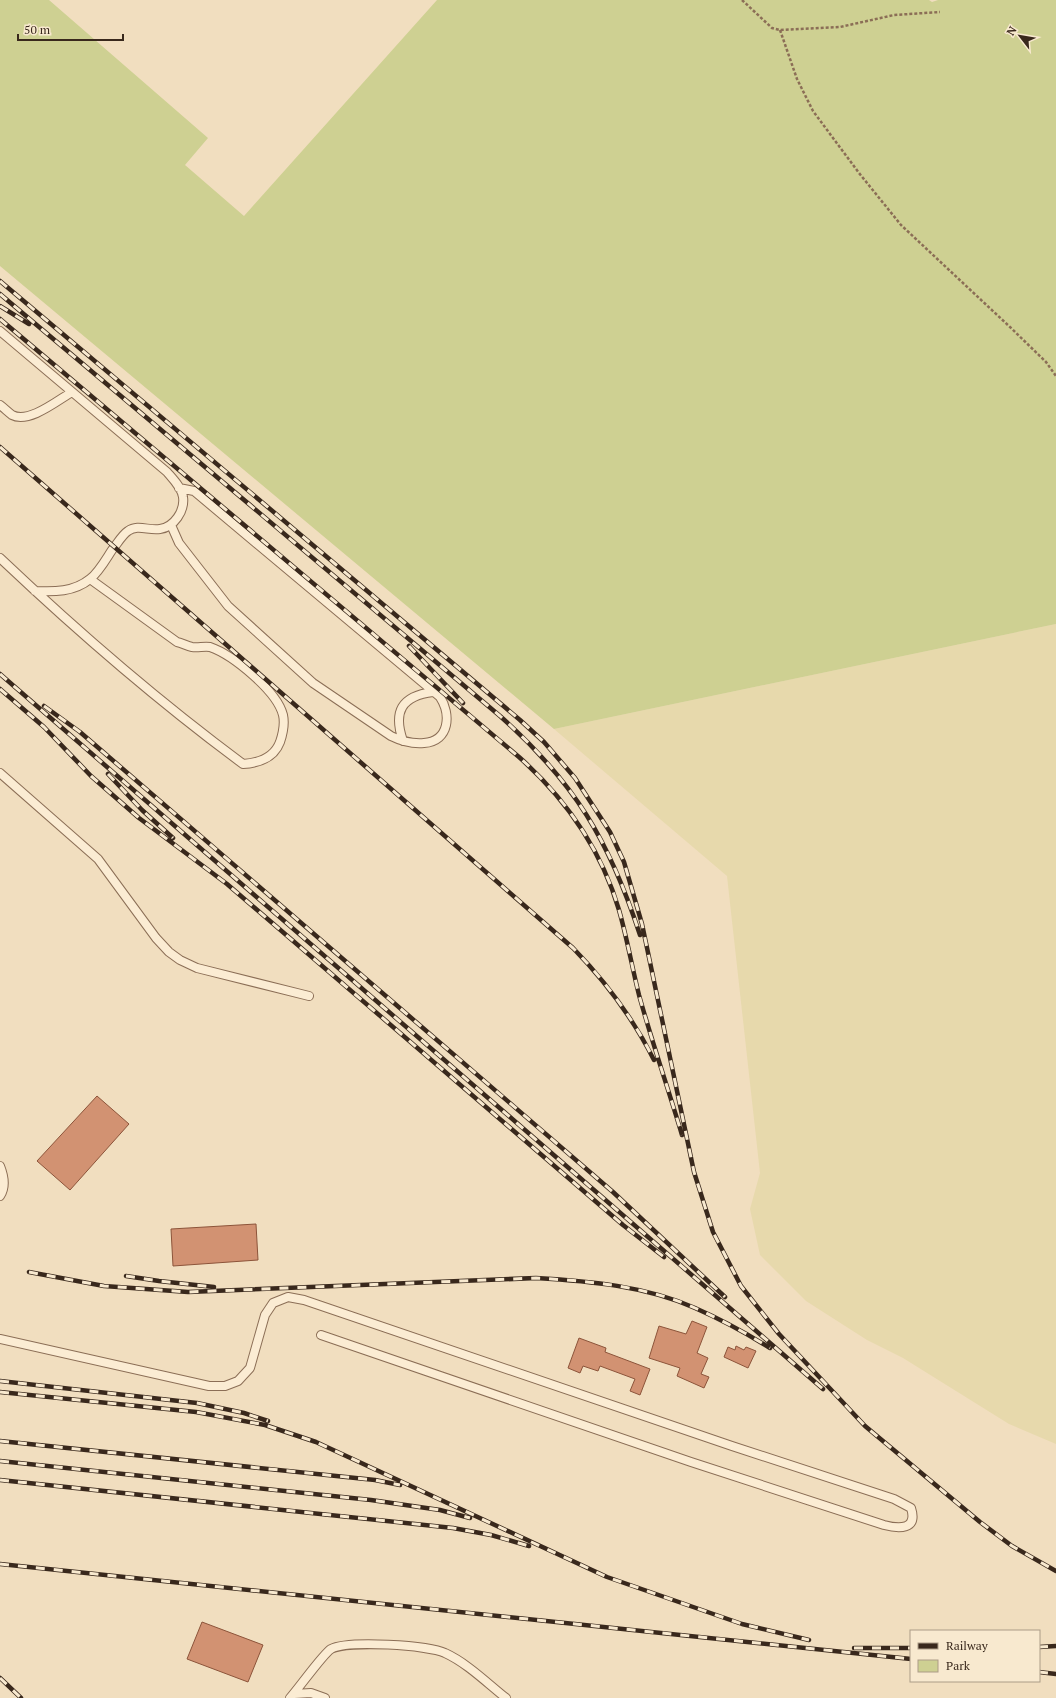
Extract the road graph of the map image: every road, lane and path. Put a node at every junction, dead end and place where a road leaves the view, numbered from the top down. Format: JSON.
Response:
{"nodes":[{"id":1,"x":742,"y":0,"type":"edge"},
{"id":2,"x":940,"y":12,"type":"dead end"},
{"id":3,"x":780,"y":30,"type":"junction"},
{"id":4,"x":0,"y":331,"type":"edge"},
{"id":5,"x":1056,"y":376,"type":"edge"},
{"id":6,"x":72,"y":392,"type":"junction"},
{"id":7,"x":0,"y":405,"type":"edge"},
{"id":8,"x":179,"y":488,"type":"junction"},
{"id":9,"x":171,"y":525,"type":"junction"},
{"id":10,"x":0,"y":558,"type":"edge"},
{"id":11,"x":90,"y":579,"type":"junction"},
{"id":12,"x":35,"y":591,"type":"junction"},
{"id":13,"x":433,"y":692,"type":"junction"},
{"id":14,"x":402,"y":741,"type":"junction"},
{"id":15,"x":0,"y":773,"type":"edge"},
{"id":16,"x":309,"y":996,"type":"dead end"},
{"id":17,"x":0,"y":1166,"type":"edge"},
{"id":18,"x":0,"y":1196,"type":"edge"},
{"id":19,"x":321,"y":1335,"type":"dead end"},
{"id":20,"x":0,"y":1339,"type":"edge"},
{"id":21,"x":292,"y":1696,"type":"edge"},
{"id":22,"x":325,"y":1698,"type":"edge"},
{"id":23,"x":506,"y":1698,"type":"edge"}],
"edges":[{"from":1,"to":3,"type":"path"},
{"from":2,"to":3,"type":"path"},
{"from":3,"to":5,"type":"path"},
{"from":4,"to":6,"type":"lane"},
{"from":6,"to":7,"type":"lane"},
{"from":6,"to":8,"type":"lane"},
{"from":8,"to":9,"type":"lane"},
{"from":8,"to":13,"type":"lane"},
{"from":9,"to":11,"type":"lane"},
{"from":9,"to":14,"type":"lane"},
{"from":10,"to":12,"type":"lane"},
{"from":11,"to":12,"type":"lane"},
{"from":11,"to":12,"type":"lane"},
{"from":13,"to":14,"type":"lane"},
{"from":13,"to":14,"type":"lane"},
{"from":15,"to":16,"type":"lane"},
{"from":17,"to":18,"type":"lane"},
{"from":19,"to":20,"type":"lane"},
{"from":21,"to":22,"type":"lane"},
{"from":21,"to":23,"type":"lane"}]}
